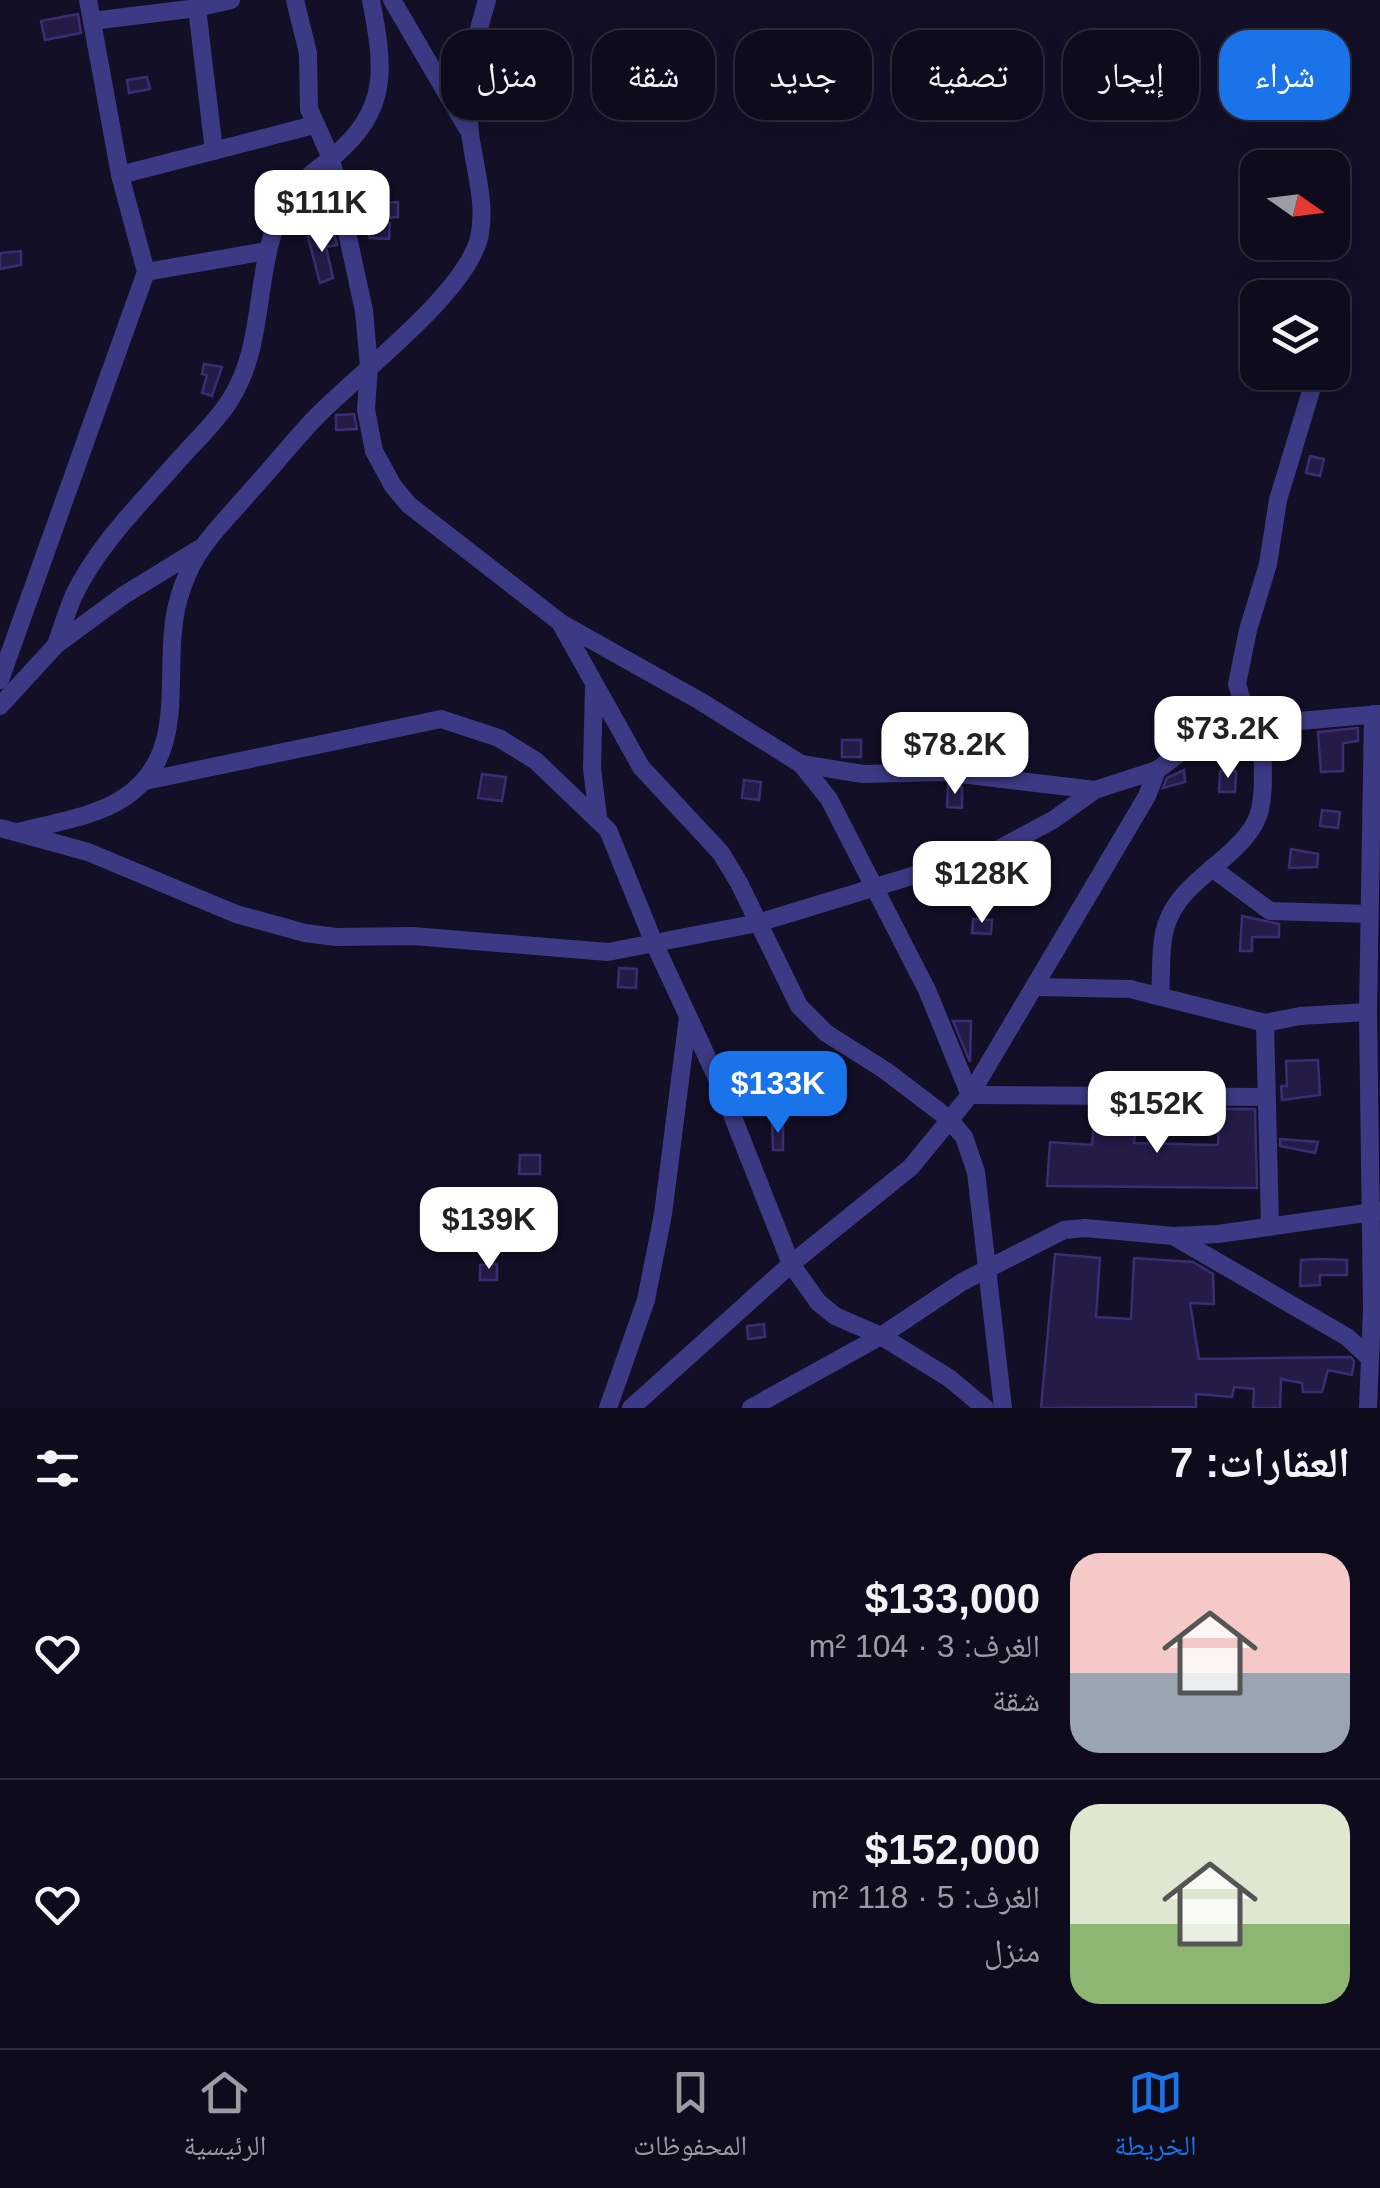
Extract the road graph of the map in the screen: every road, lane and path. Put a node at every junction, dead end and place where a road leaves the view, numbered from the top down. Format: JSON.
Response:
{"nodes":[{"id":1,"x":88,"y":0,"type":"edge"},
{"id":2,"x":232,"y":0,"type":"edge"},
{"id":3,"x":295,"y":0,"type":"edge"},
{"id":4,"x":371,"y":0,"type":"edge"},
{"id":5,"x":392,"y":0,"type":"edge"},
{"id":6,"x":488,"y":0,"type":"edge"},
{"id":7,"x":198,"y":8,"type":"junction"},
{"id":8,"x":92,"y":21,"type":"junction"},
{"id":9,"x":314,"y":125,"type":"junction"},
{"id":10,"x":470,"y":132,"type":"junction"},
{"id":11,"x":214,"y":151,"type":"junction"},
{"id":12,"x":331,"y":158,"type":"junction"},
{"id":13,"x":120,"y":176,"type":"junction"},
{"id":14,"x":267,"y":251,"type":"junction"},
{"id":15,"x":146,"y":272,"type":"junction"},
{"id":16,"x":369,"y":366,"type":"junction"},
{"id":17,"x":1311,"y":390,"type":"edge"},
{"id":18,"x":203,"y":546,"type":"junction"},
{"id":19,"x":561,"y":623,"type":"junction"},
{"id":20,"x":56,"y":644,"type":"junction"},
{"id":21,"x":0,"y":680,"type":"edge"},
{"id":22,"x":594,"y":684,"type":"junction"},
{"id":23,"x":0,"y":706,"type":"edge"},
{"id":24,"x":1376,"y":714,"type":"edge"},
{"id":25,"x":1262,"y":724,"type":"junction"},
{"id":26,"x":801,"y":764,"type":"junction"},
{"id":27,"x":1157,"y":770,"type":"junction"},
{"id":28,"x":144,"y":781,"type":"junction"},
{"id":29,"x":1096,"y":790,"type":"junction"},
{"id":30,"x":598,"y":818,"type":"junction"},
{"id":31,"x":1375,"y":826,"type":"edge"},
{"id":32,"x":9,"y":830,"type":"edge"},
{"id":33,"x":1212,"y":868,"type":"junction"},
{"id":34,"x":873,"y":889,"type":"junction"},
{"id":35,"x":1369,"y":914,"type":"junction"},
{"id":36,"x":758,"y":923,"type":"junction"},
{"id":37,"x":654,"y":943,"type":"junction"},
{"id":38,"x":1035,"y":987,"type":"junction"},
{"id":39,"x":1160,"y":996,"type":"junction"},
{"id":40,"x":1368,"y":1012,"type":"junction"},
{"id":41,"x":688,"y":1017,"type":"junction"},
{"id":42,"x":1265,"y":1024,"type":"junction"},
{"id":43,"x":970,"y":1095,"type":"junction"},
{"id":44,"x":1266,"y":1096,"type":"junction"},
{"id":45,"x":1375,"y":1100,"type":"edge"},
{"id":46,"x":948,"y":1119,"type":"junction"},
{"id":47,"x":1376,"y":1211,"type":"edge"},
{"id":48,"x":1270,"y":1226,"type":"junction"},
{"id":49,"x":1173,"y":1236,"type":"junction"},
{"id":50,"x":792,"y":1264,"type":"junction"},
{"id":51,"x":987,"y":1268,"type":"junction"},
{"id":52,"x":1376,"y":1309,"type":"edge"},
{"id":53,"x":881,"y":1336,"type":"junction"},
{"id":54,"x":1370,"y":1358,"type":"junction"},
{"id":55,"x":608,"y":1408,"type":"edge"},
{"id":56,"x":631,"y":1408,"type":"edge"},
{"id":57,"x":751,"y":1408,"type":"edge"},
{"id":58,"x":985,"y":1408,"type":"edge"},
{"id":59,"x":1003,"y":1408,"type":"edge"},
{"id":60,"x":1368,"y":1408,"type":"edge"}],
"edges":[{"from":1,"to":8,"type":"street"},
{"from":2,"to":7,"type":"street"},
{"from":3,"to":9,"type":"street"},
{"from":4,"to":12,"type":"street"},
{"from":5,"to":10,"type":"street"},
{"from":6,"to":10,"type":"street"},
{"from":7,"to":8,"type":"street"},
{"from":7,"to":11,"type":"street"},
{"from":8,"to":13,"type":"street"},
{"from":9,"to":11,"type":"street"},
{"from":9,"to":12,"type":"street"},
{"from":10,"to":16,"type":"street"},
{"from":11,"to":13,"type":"street"},
{"from":12,"to":14,"type":"street"},
{"from":12,"to":16,"type":"street"},
{"from":13,"to":15,"type":"street"},
{"from":14,"to":15,"type":"street"},
{"from":14,"to":20,"type":"street"},
{"from":15,"to":21,"type":"street"},
{"from":16,"to":18,"type":"street"},
{"from":16,"to":19,"type":"street"},
{"from":17,"to":25,"type":"street"},
{"from":18,"to":20,"type":"street"},
{"from":18,"to":28,"type":"street"},
{"from":19,"to":22,"type":"street"},
{"from":19,"to":26,"type":"street"},
{"from":20,"to":23,"type":"street"},
{"from":22,"to":30,"type":"street"},
{"from":22,"to":36,"type":"street"},
{"from":24,"to":25,"type":"street"},
{"from":24,"to":31,"type":"street"},
{"from":25,"to":27,"type":"street"},
{"from":25,"to":33,"type":"street"},
{"from":26,"to":29,"type":"street"},
{"from":26,"to":34,"type":"street"},
{"from":27,"to":29,"type":"street"},
{"from":27,"to":38,"type":"street"},
{"from":28,"to":30,"type":"street"},
{"from":28,"to":32,"type":"street"},
{"from":29,"to":34,"type":"street"},
{"from":30,"to":37,"type":"street"},
{"from":31,"to":35,"type":"street"},
{"from":32,"to":37,"type":"street"},
{"from":33,"to":35,"type":"street"},
{"from":33,"to":39,"type":"street"},
{"from":34,"to":36,"type":"street"},
{"from":34,"to":43,"type":"street"},
{"from":35,"to":40,"type":"street"},
{"from":36,"to":37,"type":"street"},
{"from":36,"to":46,"type":"street"},
{"from":37,"to":41,"type":"street"},
{"from":38,"to":39,"type":"street"},
{"from":38,"to":43,"type":"street"},
{"from":39,"to":42,"type":"street"},
{"from":40,"to":42,"type":"street"},
{"from":40,"to":45,"type":"street"},
{"from":41,"to":50,"type":"street"},
{"from":41,"to":55,"type":"street"},
{"from":42,"to":44,"type":"street"},
{"from":43,"to":44,"type":"street"},
{"from":43,"to":46,"type":"street"},
{"from":44,"to":48,"type":"street"},
{"from":45,"to":47,"type":"street"},
{"from":46,"to":50,"type":"street"},
{"from":46,"to":51,"type":"street"},
{"from":47,"to":48,"type":"street"},
{"from":47,"to":52,"type":"street"},
{"from":48,"to":49,"type":"street"},
{"from":49,"to":51,"type":"street"},
{"from":49,"to":54,"type":"street"},
{"from":50,"to":53,"type":"street"},
{"from":50,"to":56,"type":"street"},
{"from":51,"to":53,"type":"street"},
{"from":51,"to":59,"type":"street"},
{"from":52,"to":54,"type":"street"},
{"from":53,"to":57,"type":"street"},
{"from":53,"to":58,"type":"street"},
{"from":54,"to":60,"type":"street"}]}
